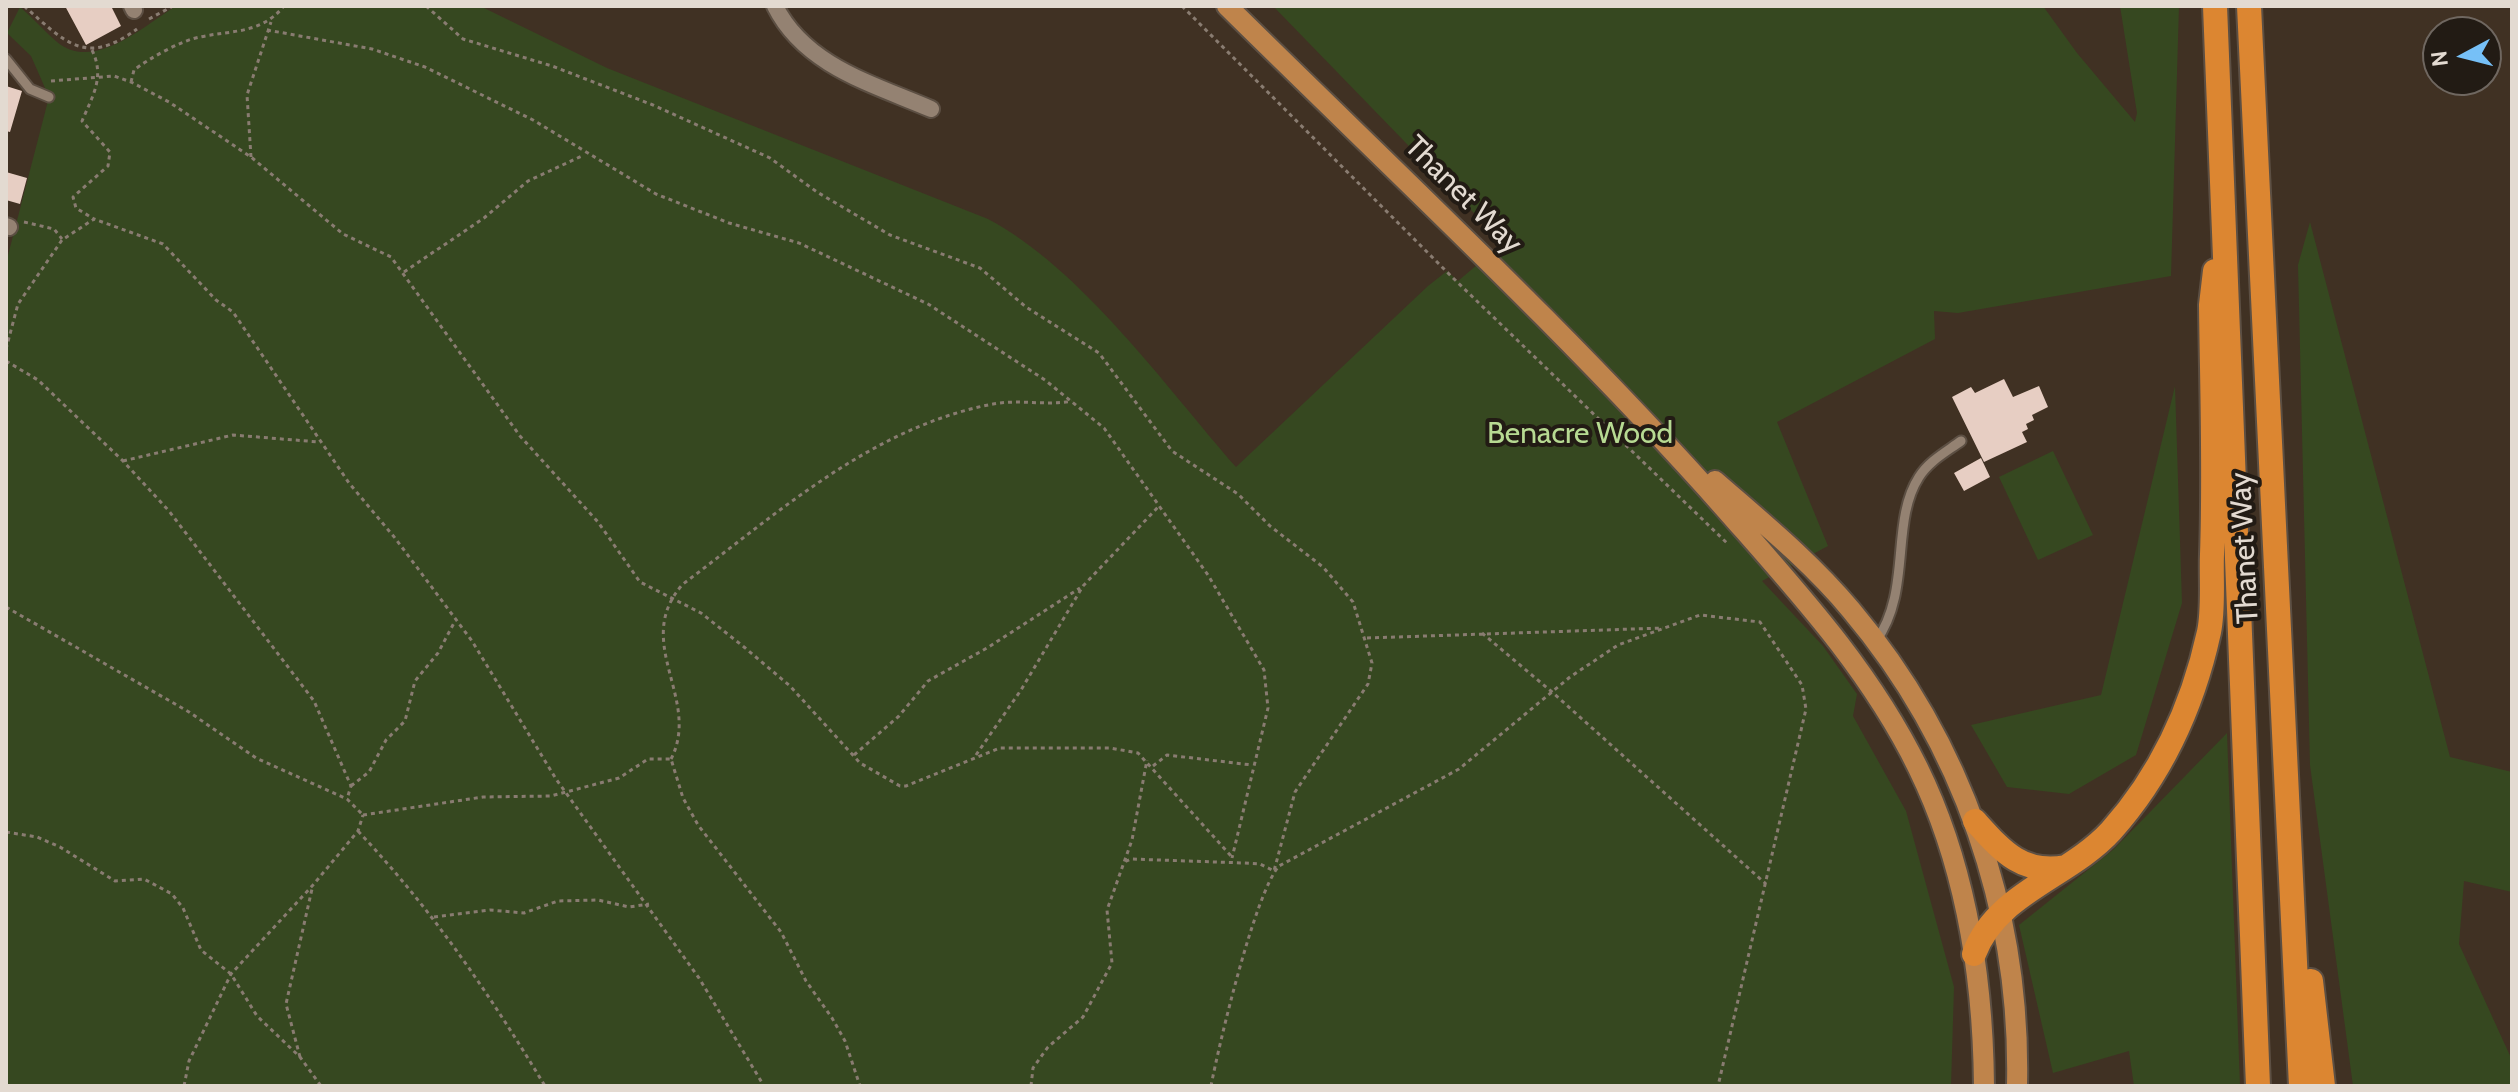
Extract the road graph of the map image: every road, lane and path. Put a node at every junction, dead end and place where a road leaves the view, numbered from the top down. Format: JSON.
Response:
{"nodes":[{"id":1,"x":24,"y":6,"type":"edge"},
{"id":2,"x":173,"y":6,"type":"edge"},
{"id":3,"x":284,"y":6,"type":"edge"},
{"id":4,"x":426,"y":6,"type":"edge"},
{"id":5,"x":775,"y":6,"type":"edge"},
{"id":6,"x":1182,"y":6,"type":"edge"},
{"id":7,"x":1227,"y":6,"type":"edge"},
{"id":8,"x":2215,"y":6,"type":"edge"},
{"id":9,"x":2249,"y":6,"type":"edge"},
{"id":10,"x":271,"y":22,"type":"junction"},
{"id":11,"x":267,"y":30,"type":"junction"},
{"id":12,"x":92,"y":50,"type":"junction"},
{"id":13,"x":6,"y":59,"type":"edge"},
{"id":14,"x":99,"y":79,"type":"junction"},
{"id":15,"x":131,"y":82,"type":"junction"},
{"id":16,"x":30,"y":89,"type":"junction"},
{"id":17,"x":49,"y":97,"type":"dead end"},
{"id":18,"x":931,"y":109,"type":"dead end"},
{"id":19,"x":585,"y":154,"type":"junction"},
{"id":20,"x":251,"y":157,"type":"junction"},
{"id":21,"x":2224,"y":184,"type":"junction"},
{"id":22,"x":94,"y":219,"type":"junction"},
{"id":23,"x":8,"y":227,"type":"edge"},
{"id":24,"x":62,"y":240,"type":"junction"},
{"id":25,"x":404,"y":272,"type":"junction"},
{"id":26,"x":6,"y":349,"type":"edge"},
{"id":27,"x":6,"y":361,"type":"edge"},
{"id":28,"x":1072,"y":401,"type":"junction"},
{"id":29,"x":1654,"y":429,"type":"junction"},
{"id":30,"x":1961,"y":441,"type":"dead end"},
{"id":31,"x":321,"y":442,"type":"junction"},
{"id":32,"x":123,"y":461,"type":"junction"},
{"id":33,"x":1160,"y":505,"type":"junction"},
{"id":34,"x":1739,"y":554,"type":"dead end"},
{"id":35,"x":1083,"y":586,"type":"junction"},
{"id":36,"x":669,"y":599,"type":"junction"},
{"id":37,"x":6,"y":607,"type":"edge"},
{"id":38,"x":455,"y":620,"type":"junction"},
{"id":39,"x":1667,"y":628,"type":"junction"},
{"id":40,"x":1482,"y":633,"type":"junction"},
{"id":41,"x":1367,"y":638,"type":"junction"},
{"id":42,"x":1876,"y":641,"type":"junction"},
{"id":43,"x":1552,"y":692,"type":"junction"},
{"id":44,"x":854,"y":755,"type":"junction"},
{"id":45,"x":976,"y":755,"type":"junction"},
{"id":46,"x":671,"y":759,"type":"junction"},
{"id":47,"x":1147,"y":760,"type":"junction"},
{"id":48,"x":1252,"y":765,"type":"junction"},
{"id":49,"x":1153,"y":766,"type":"junction"},
{"id":50,"x":351,"y":786,"type":"junction"},
{"id":51,"x":567,"y":793,"type":"junction"},
{"id":52,"x":347,"y":799,"type":"junction"},
{"id":53,"x":2290,"y":804,"type":"junction"},
{"id":54,"x":363,"y":815,"type":"junction"},
{"id":55,"x":1975,"y":821,"type":"junction"},
{"id":56,"x":358,"y":831,"type":"junction"},
{"id":57,"x":6,"y":832,"type":"edge"},
{"id":58,"x":1232,"y":857,"type":"junction"},
{"id":59,"x":1124,"y":862,"type":"junction"},
{"id":60,"x":1231,"y":863,"type":"junction"},
{"id":61,"x":2072,"y":866,"type":"junction"},
{"id":62,"x":1274,"y":871,"type":"junction"},
{"id":63,"x":1766,"y":884,"type":"junction"},
{"id":64,"x":313,"y":885,"type":"junction"},
{"id":65,"x":649,"y":904,"type":"junction"},
{"id":66,"x":2000,"y":912,"type":"junction"},
{"id":67,"x":434,"y":917,"type":"junction"},
{"id":68,"x":1974,"y":954,"type":"junction"},
{"id":69,"x":231,"y":974,"type":"junction"},
{"id":70,"x":300,"y":1057,"type":"junction"},
{"id":71,"x":184,"y":1086,"type":"edge"},
{"id":72,"x":321,"y":1086,"type":"edge"},
{"id":73,"x":545,"y":1086,"type":"edge"},
{"id":74,"x":764,"y":1086,"type":"edge"},
{"id":75,"x":860,"y":1086,"type":"edge"},
{"id":76,"x":1031,"y":1086,"type":"edge"},
{"id":77,"x":1211,"y":1086,"type":"edge"},
{"id":78,"x":1718,"y":1086,"type":"edge"},
{"id":79,"x":1984,"y":1086,"type":"edge"},
{"id":80,"x":2017,"y":1086,"type":"edge"},
{"id":81,"x":2258,"y":1086,"type":"edge"},
{"id":82,"x":2301,"y":1086,"type":"edge"},
{"id":83,"x":2323,"y":1086,"type":"edge"}],
"edges":[{"from":1,"to":12,"type":"path"},
{"from":2,"to":12,"type":"path"},
{"from":3,"to":10,"type":"path"},
{"from":4,"to":41,"type":"path"},
{"from":5,"to":18,"type":"street"},
{"from":6,"to":34,"type":"path"},
{"from":7,"to":29,"type":"main road","name":"Thanet Way"},
{"from":8,"to":21,"type":"highway","name":"Thanet Way"},
{"from":9,"to":53,"type":"highway","name":"Thanet Way"},
{"from":10,"to":11,"type":"path"},
{"from":10,"to":15,"type":"path"},
{"from":11,"to":19,"type":"path"},
{"from":11,"to":20,"type":"path"},
{"from":12,"to":14,"type":"path"},
{"from":13,"to":16,"type":"lane"},
{"from":14,"to":15,"type":"path"},
{"from":14,"to":16,"type":"path"},
{"from":14,"to":22,"type":"path"},
{"from":15,"to":20,"type":"path"},
{"from":16,"to":17,"type":"lane"},
{"from":19,"to":25,"type":"path"},
{"from":19,"to":28,"type":"path"},
{"from":20,"to":25,"type":"path"},
{"from":21,"to":61,"type":"highway"},
{"from":21,"to":81,"type":"highway","name":"Thanet Way"},
{"from":22,"to":24,"type":"path"},
{"from":22,"to":31,"type":"path"},
{"from":23,"to":24,"type":"path"},
{"from":24,"to":26,"type":"path"},
{"from":25,"to":36,"type":"path"},
{"from":27,"to":32,"type":"path"},
{"from":28,"to":33,"type":"path"},
{"from":28,"to":36,"type":"path"},
{"from":29,"to":42,"type":"main road","name":"Thanet Way"},
{"from":29,"to":68,"type":"main road","name":"Thanet Way"},
{"from":30,"to":42,"type":"lane"},
{"from":31,"to":32,"type":"path"},
{"from":31,"to":38,"type":"path"},
{"from":32,"to":50,"type":"path"},
{"from":33,"to":35,"type":"path"},
{"from":33,"to":48,"type":"path"},
{"from":35,"to":44,"type":"path"},
{"from":35,"to":45,"type":"path"},
{"from":36,"to":44,"type":"path"},
{"from":36,"to":46,"type":"path"},
{"from":37,"to":52,"type":"path"},
{"from":38,"to":50,"type":"path"},
{"from":38,"to":51,"type":"path"},
{"from":39,"to":40,"type":"path"},
{"from":39,"to":43,"type":"path"},
{"from":39,"to":63,"type":"path"},
{"from":40,"to":41,"type":"path"},
{"from":40,"to":43,"type":"path"},
{"from":41,"to":62,"type":"path"},
{"from":42,"to":55,"type":"main road","name":"Thanet Way"},
{"from":43,"to":62,"type":"path"},
{"from":43,"to":63,"type":"path"},
{"from":44,"to":45,"type":"path"},
{"from":45,"to":47,"type":"path"},
{"from":46,"to":51,"type":"path"},
{"from":46,"to":75,"type":"path"},
{"from":47,"to":49,"type":"path"},
{"from":47,"to":59,"type":"path"},
{"from":48,"to":49,"type":"path"},
{"from":48,"to":58,"type":"path"},
{"from":49,"to":58,"type":"path"},
{"from":50,"to":52,"type":"path"},
{"from":51,"to":54,"type":"path"},
{"from":51,"to":65,"type":"path"},
{"from":52,"to":54,"type":"path"},
{"from":53,"to":82,"type":"highway","name":"Thanet Way"},
{"from":53,"to":83,"type":"highway"},
{"from":54,"to":56,"type":"path"},
{"from":55,"to":61,"type":"highway"},
{"from":55,"to":66,"type":"main road","name":"Thanet Way"},
{"from":56,"to":64,"type":"path"},
{"from":56,"to":67,"type":"path"},
{"from":57,"to":69,"type":"path"},
{"from":58,"to":60,"type":"path"},
{"from":59,"to":60,"type":"path"},
{"from":59,"to":76,"type":"path"},
{"from":60,"to":62,"type":"path"},
{"from":61,"to":66,"type":"highway"},
{"from":62,"to":77,"type":"path"},
{"from":63,"to":78,"type":"path"},
{"from":64,"to":69,"type":"path"},
{"from":64,"to":70,"type":"path"},
{"from":65,"to":67,"type":"path"},
{"from":65,"to":74,"type":"path"},
{"from":66,"to":68,"type":"highway"},
{"from":66,"to":80,"type":"main road","name":"Thanet Way"},
{"from":67,"to":73,"type":"path"},
{"from":68,"to":79,"type":"main road","name":"Thanet Way"},
{"from":69,"to":70,"type":"path"},
{"from":69,"to":71,"type":"path"},
{"from":70,"to":72,"type":"path"}]}
